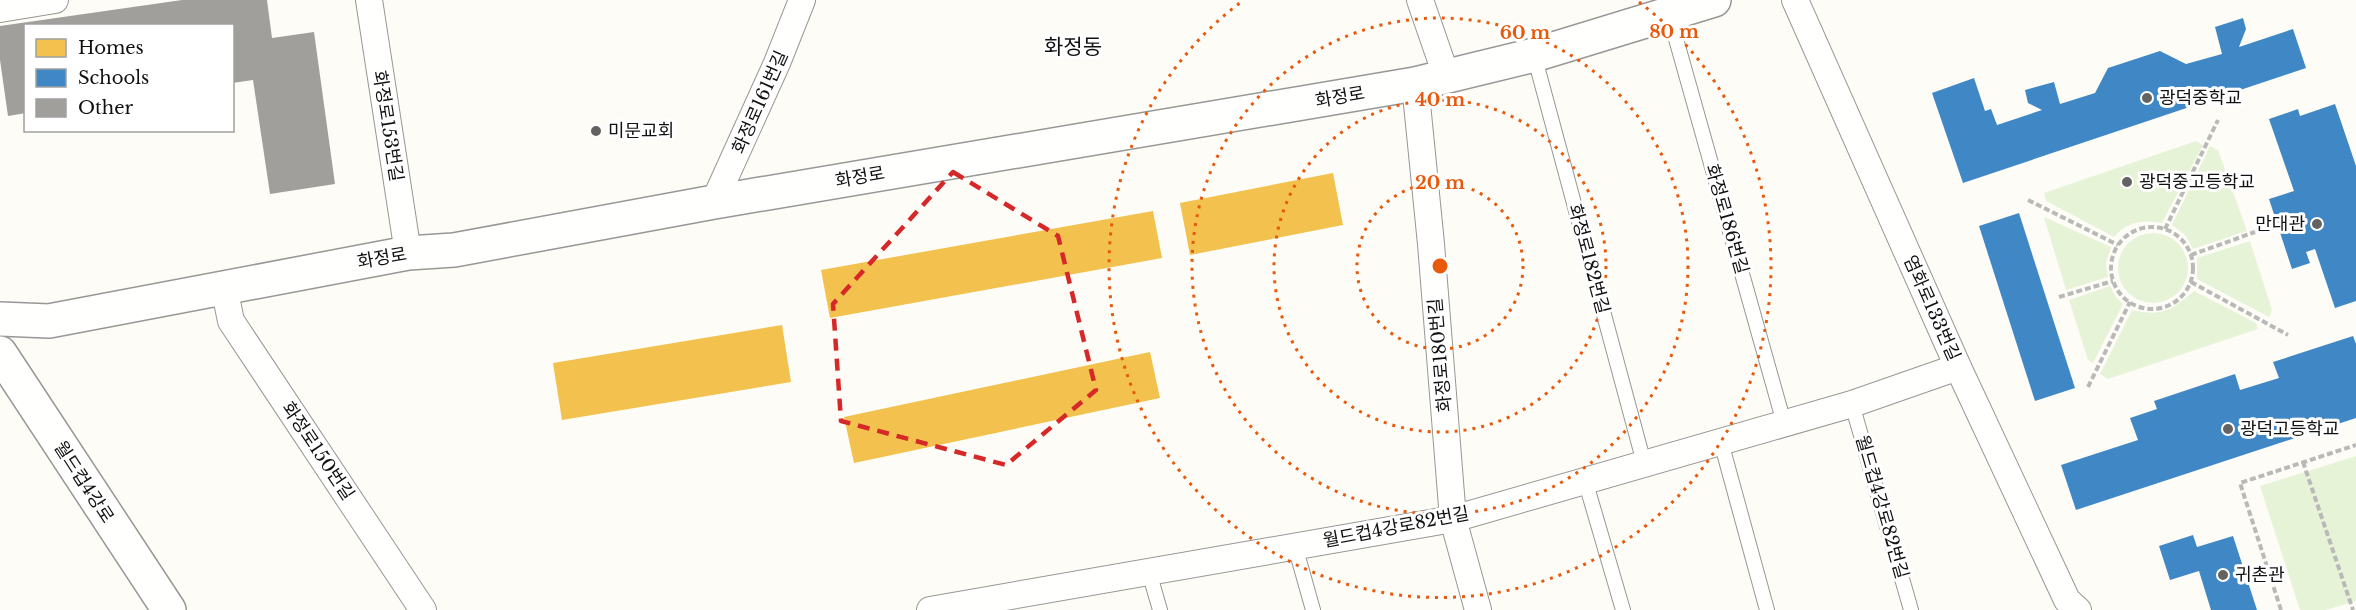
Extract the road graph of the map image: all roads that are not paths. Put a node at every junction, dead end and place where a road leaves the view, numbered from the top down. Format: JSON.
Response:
{"nodes":[{"id":1,"x":55,"y":0,"type":"edge"},
{"id":2,"x":369,"y":0,"type":"edge"},
{"id":3,"x":802,"y":0,"type":"edge"},
{"id":4,"x":1420,"y":0,"type":"edge"},
{"id":5,"x":1714,"y":0,"type":"edge"},
{"id":6,"x":1795,"y":0,"type":"edge"},
{"id":7,"x":0,"y":9,"type":"edge"},
{"id":8,"x":1669,"y":14,"type":"junction"},
{"id":9,"x":1534,"y":55,"type":"junction"},
{"id":10,"x":1447,"y":78,"type":"junction"},
{"id":11,"x":1415,"y":84,"type":"junction"},
{"id":12,"x":714,"y":202,"type":"junction"},
{"id":13,"x":408,"y":253,"type":"junction"},
{"id":14,"x":224,"y":287,"type":"junction"},
{"id":15,"x":0,"y":319,"type":"edge"},
{"id":16,"x":0,"y":353,"type":"edge"},
{"id":17,"x":1958,"y":367,"type":"junction"},
{"id":18,"x":1852,"y":404,"type":"junction"},
{"id":19,"x":1784,"y":423,"type":"junction"},
{"id":20,"x":1720,"y":441,"type":"junction"},
{"id":21,"x":1644,"y":463,"type":"junction"},
{"id":22,"x":1585,"y":480,"type":"junction"},
{"id":23,"x":1453,"y":519,"type":"junction"},
{"id":24,"x":1295,"y":546,"type":"junction"},
{"id":25,"x":1149,"y":572,"type":"junction"},
{"id":26,"x":995,"y":604,"type":"edge"},
{"id":27,"x":169,"y":610,"type":"edge"},
{"id":28,"x":423,"y":610,"type":"edge"},
{"id":29,"x":930,"y":610,"type":"edge"},
{"id":30,"x":1160,"y":610,"type":"edge"},
{"id":31,"x":1313,"y":610,"type":"edge"},
{"id":32,"x":1478,"y":610,"type":"edge"},
{"id":33,"x":1623,"y":610,"type":"edge"},
{"id":34,"x":1767,"y":610,"type":"edge"},
{"id":35,"x":1911,"y":610,"type":"edge"},
{"id":36,"x":2078,"y":610,"type":"edge"}],
"edges":[{"from":1,"to":7,"type":"street"},
{"from":2,"to":13,"type":"street","name":"화정로153번길"},
{"from":3,"to":12,"type":"street","name":"화정로161번길"},
{"from":4,"to":10,"type":"street"},
{"from":5,"to":8,"type":"street","name":"화정로"},
{"from":6,"to":17,"type":"street","name":"염화로133번길"},
{"from":8,"to":9,"type":"street","name":"화정로"},
{"from":8,"to":19,"type":"lane","name":"화정로186번길"},
{"from":9,"to":10,"type":"street","name":"화정로"},
{"from":9,"to":21,"type":"lane","name":"화정로182번길"},
{"from":10,"to":11,"type":"street","name":"화정로"},
{"from":11,"to":12,"type":"street","name":"화정로"},
{"from":11,"to":23,"type":"street","name":"화정로180번길"},
{"from":12,"to":13,"type":"street","name":"화정로"},
{"from":13,"to":14,"type":"street","name":"화정로"},
{"from":14,"to":15,"type":"street","name":"화정로"},
{"from":14,"to":28,"type":"street","name":"화정로150번길"},
{"from":16,"to":27,"type":"street","name":"월드컵4강로"},
{"from":17,"to":18,"type":"street","name":"월드컵4강로82번길"},
{"from":17,"to":36,"type":"street","name":"염화로133번길"},
{"from":18,"to":19,"type":"street","name":"월드컵4강로82번길"},
{"from":18,"to":35,"type":"lane","name":"월드컵4강로82번길"},
{"from":19,"to":20,"type":"street","name":"월드컵4강로82번길"},
{"from":20,"to":21,"type":"street","name":"월드컵4강로82번길"},
{"from":20,"to":34,"type":"lane"},
{"from":21,"to":22,"type":"street","name":"월드컵4강로82번길"},
{"from":22,"to":23,"type":"street","name":"월드컵4강로82번길"},
{"from":22,"to":33,"type":"lane"},
{"from":23,"to":24,"type":"street","name":"월드컵4강로82번길"},
{"from":23,"to":32,"type":"street","name":"화정로180번길"},
{"from":24,"to":25,"type":"street","name":"월드컵4강로82번길"},
{"from":24,"to":31,"type":"lane"},
{"from":25,"to":26,"type":"street","name":"월드컵4강로82번길"},
{"from":25,"to":30,"type":"lane"},
{"from":26,"to":29,"type":"street","name":"월드컵4강로82번길"}]}
